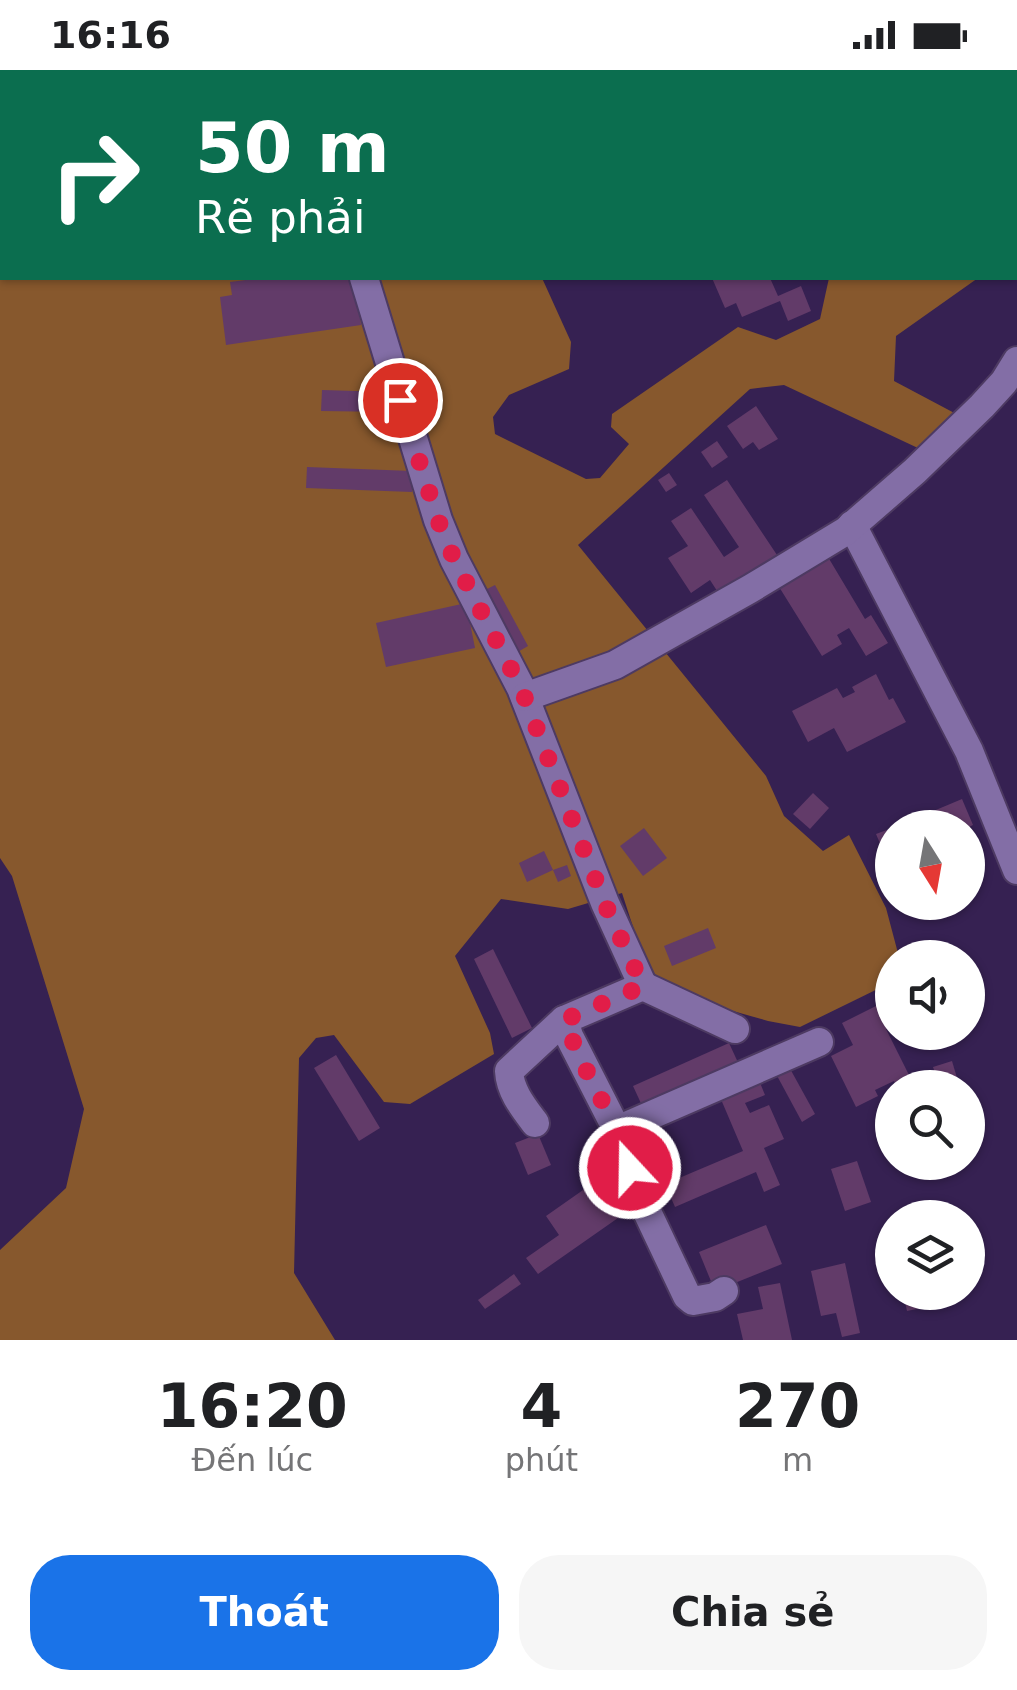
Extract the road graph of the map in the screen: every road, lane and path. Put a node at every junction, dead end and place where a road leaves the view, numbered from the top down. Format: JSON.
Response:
{"nodes":[{"id":1,"x":365,"y":280,"type":"edge"},
{"id":2,"x":1017,"y":361,"type":"edge"},
{"id":3,"x":852,"y":525,"type":"junction"},
{"id":4,"x":525,"y":697,"type":"junction"},
{"id":5,"x":1017,"y":870,"type":"edge"},
{"id":6,"x":643,"y":986,"type":"junction"},
{"id":7,"x":564,"y":1020,"type":"junction"},
{"id":8,"x":736,"y":1029,"type":"dead end"},
{"id":9,"x":819,"y":1042,"type":"dead end"},
{"id":10,"x":535,"y":1123,"type":"dead end"},
{"id":11,"x":617,"y":1130,"type":"junction"},
{"id":12,"x":724,"y":1291,"type":"dead end"}],
"edges":[{"from":1,"to":4,"type":"street"},
{"from":2,"to":3,"type":"street"},
{"from":3,"to":4,"type":"street"},
{"from":3,"to":5,"type":"street"},
{"from":4,"to":6,"type":"street"},
{"from":6,"to":7,"type":"street"},
{"from":6,"to":8,"type":"street"},
{"from":7,"to":10,"type":"street"},
{"from":7,"to":11,"type":"street"},
{"from":9,"to":11,"type":"street"},
{"from":11,"to":12,"type":"street"}]}
